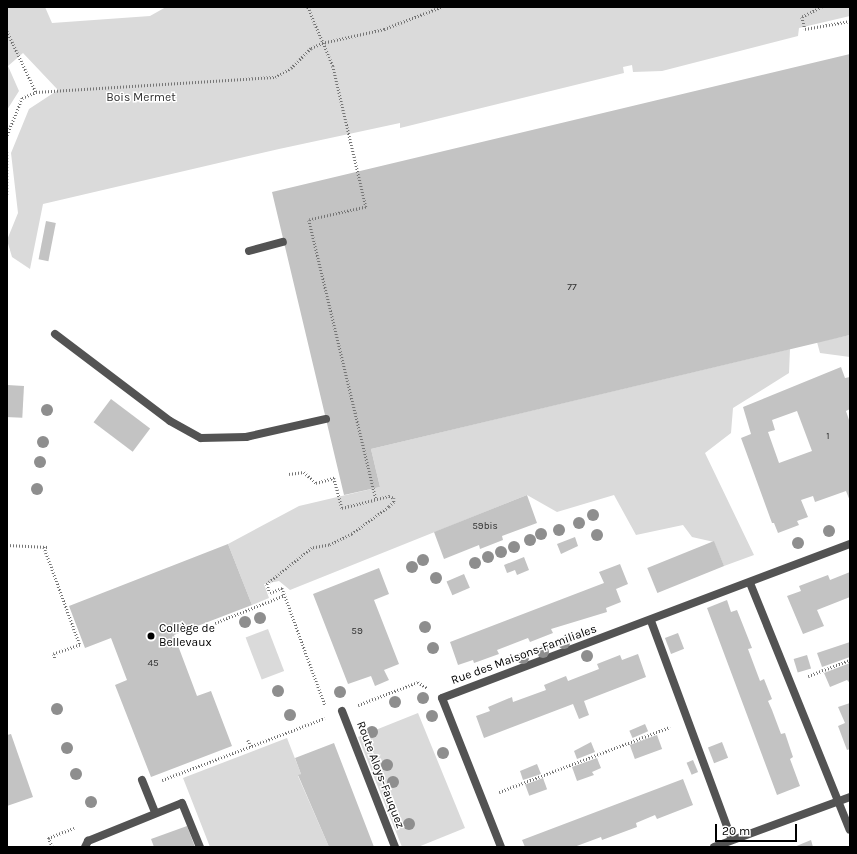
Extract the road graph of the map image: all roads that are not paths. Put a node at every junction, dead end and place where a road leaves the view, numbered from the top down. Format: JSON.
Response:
{"nodes":[{"id":1,"x":283,"y":242,"type":"dead end"},
{"id":2,"x":249,"y":251,"type":"dead end"},
{"id":3,"x":55,"y":334,"type":"dead end"},
{"id":4,"x":326,"y":419,"type":"dead end"},
{"id":5,"x":850,"y":544,"type":"edge"},
{"id":6,"x":750,"y":583,"type":"junction"},
{"id":7,"x":651,"y":621,"type":"junction"},
{"id":8,"x":342,"y":711,"type":"road end"},
{"id":9,"x":142,"y":780,"type":"dead end"},
{"id":10,"x":850,"y":797,"type":"edge"},
{"id":11,"x":838,"y":801,"type":"junction"},
{"id":12,"x":155,"y":813,"type":"junction"},
{"id":13,"x":850,"y":830,"type":"edge"},
{"id":14,"x":732,"y":840,"type":"junction"},
{"id":15,"x":85,"y":847,"type":"edge"},
{"id":16,"x":200,"y":847,"type":"edge"},
{"id":17,"x":395,"y":847,"type":"edge"},
{"id":18,"x":501,"y":847,"type":"edge"},
{"id":19,"x":714,"y":847,"type":"edge"}],
"edges":[{"from":1,"to":2,"type":"street"},
{"from":3,"to":4,"type":"street"},
{"from":5,"to":6,"type":"street","name":"Rue des Maisons-Familiales"},
{"from":6,"to":7,"type":"street","name":"Rue des Maisons-Familiales"},
{"from":6,"to":11,"type":"street"},
{"from":7,"to":14,"type":"street"},
{"from":7,"to":18,"type":"street","name":"Rue des Maisons-Familiales"},
{"from":8,"to":17,"type":"street","name":"Route Aloys-Fauquez"},
{"from":9,"to":12,"type":"street"},
{"from":10,"to":11,"type":"street"},
{"from":11,"to":13,"type":"street"},
{"from":11,"to":14,"type":"street"},
{"from":12,"to":15,"type":"street"},
{"from":12,"to":16,"type":"street"},
{"from":14,"to":19,"type":"street"}]}
